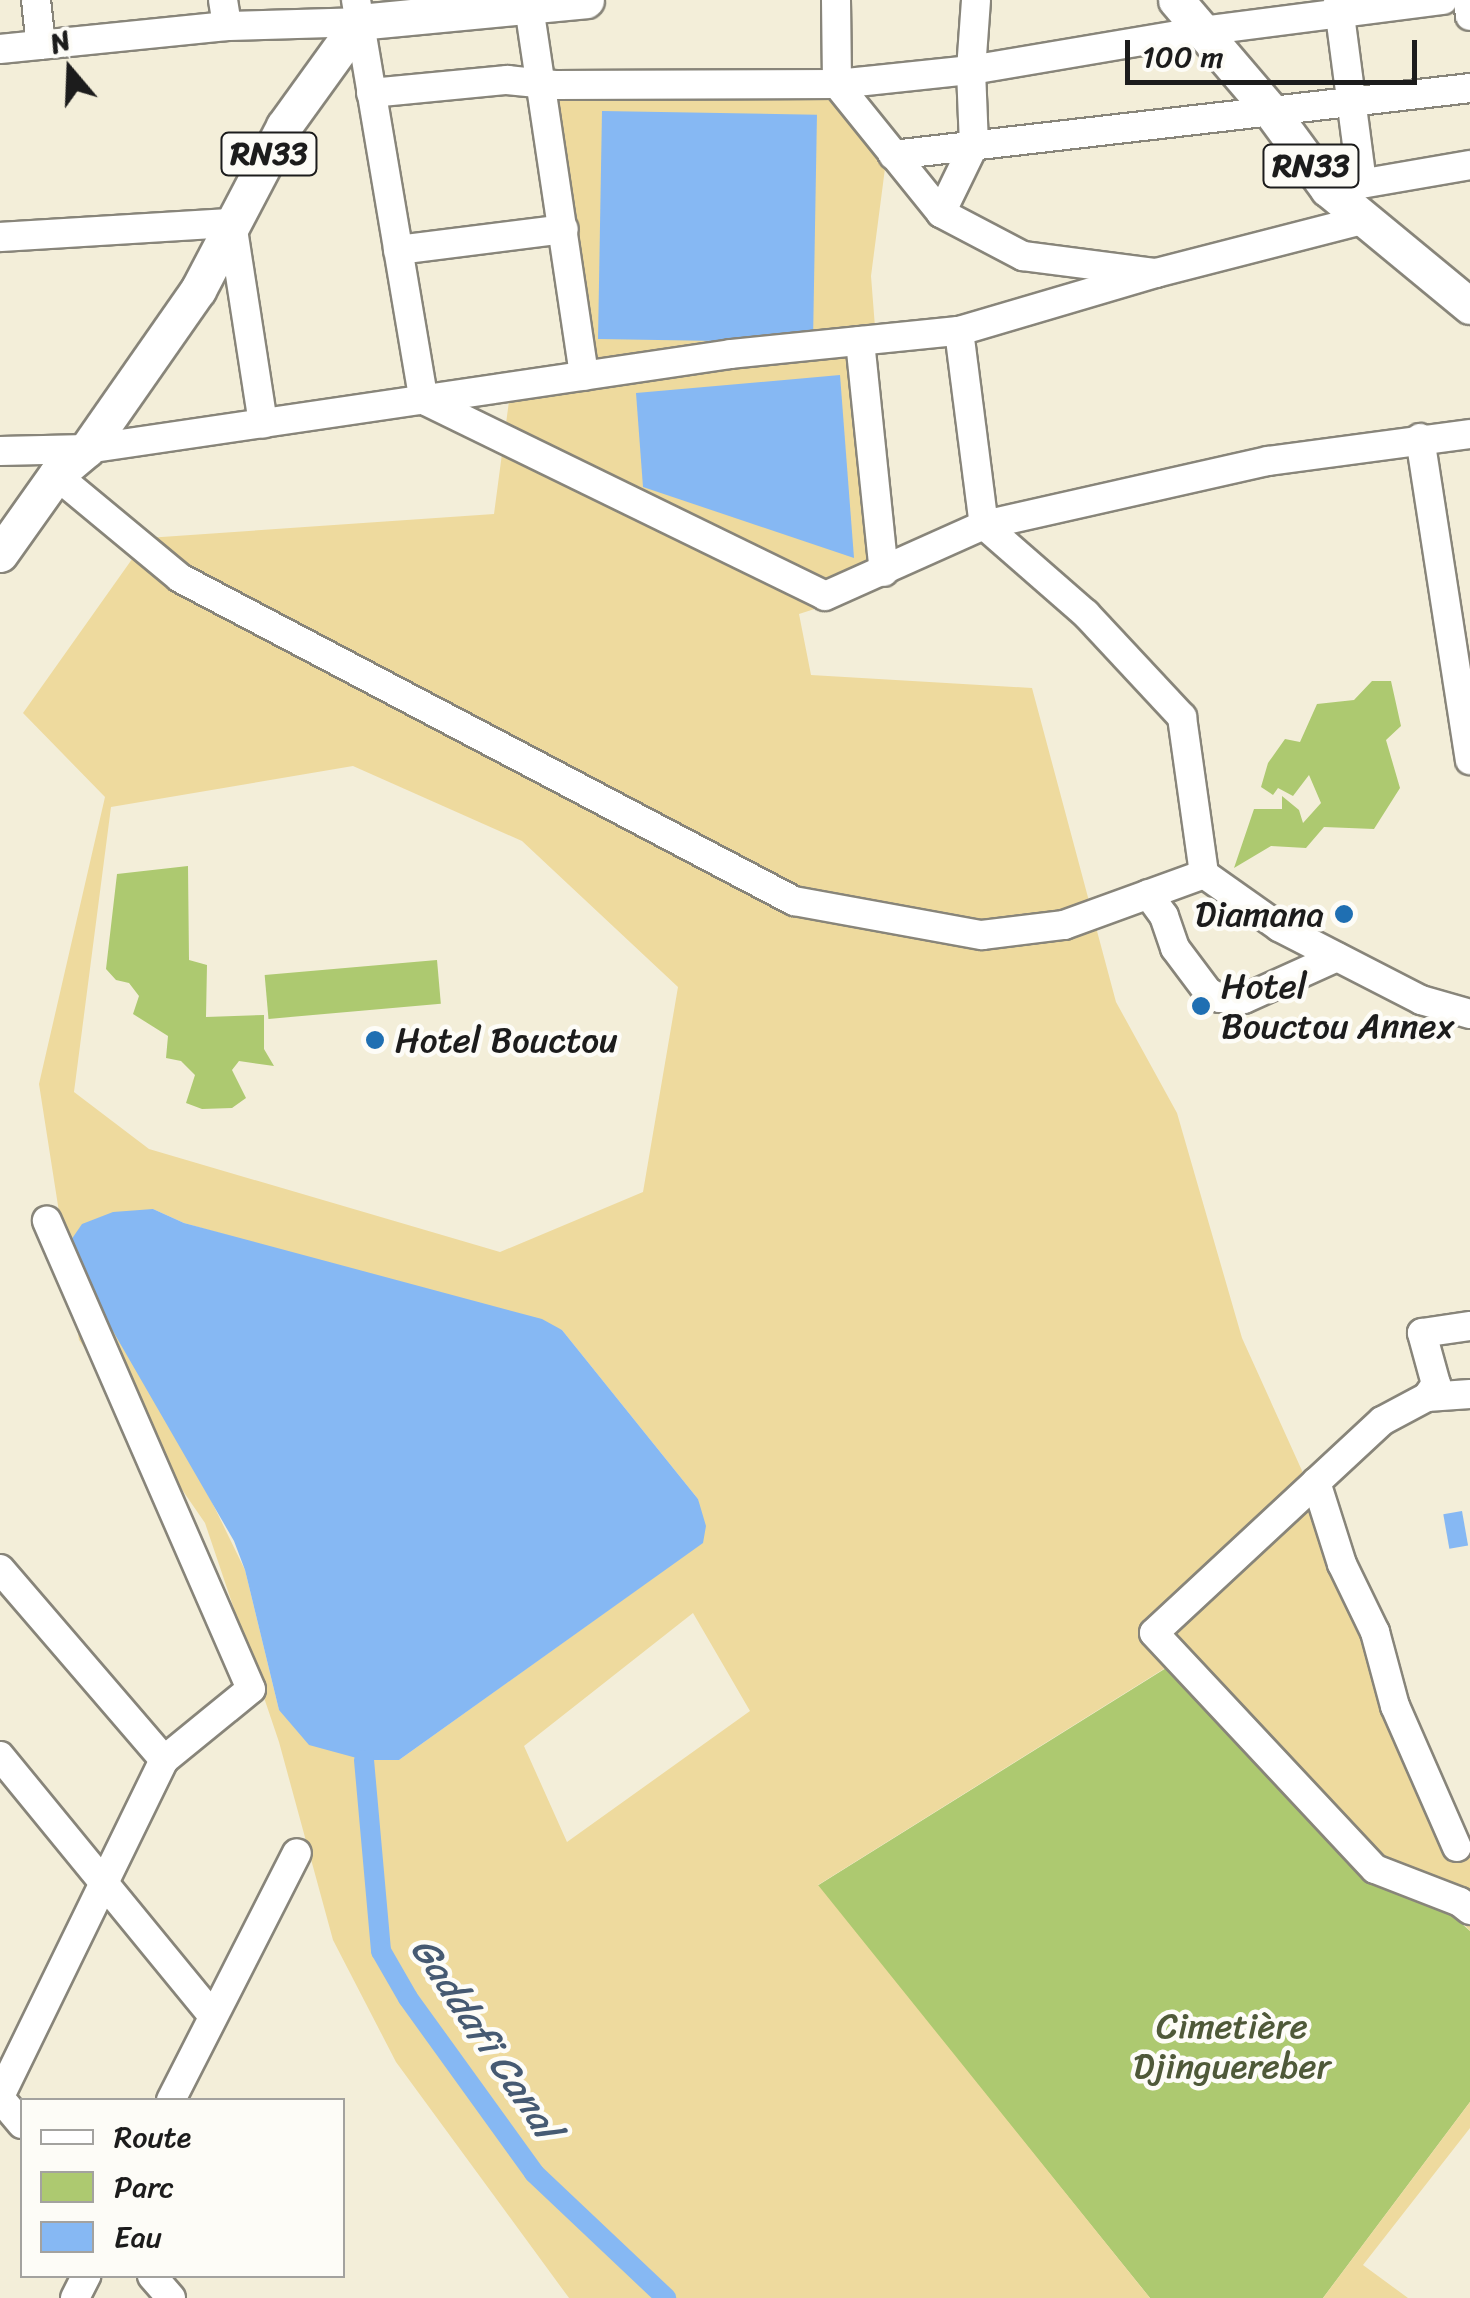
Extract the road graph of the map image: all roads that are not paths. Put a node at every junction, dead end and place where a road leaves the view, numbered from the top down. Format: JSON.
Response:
{"nodes":[{"id":1,"x":36,"y":0,"type":"edge"},
{"id":2,"x":586,"y":0,"type":"edge"},
{"id":3,"x":836,"y":0,"type":"edge"},
{"id":4,"x":976,"y":0,"type":"edge"},
{"id":5,"x":1176,"y":0,"type":"edge"},
{"id":6,"x":1443,"y":0,"type":"edge"},
{"id":7,"x":1468,"y":0,"type":"edge"},
{"id":8,"x":529,"y":2,"type":"edge"},
{"id":9,"x":1339,"y":6,"type":"edge"},
{"id":10,"x":358,"y":11,"type":"edge"},
{"id":11,"x":225,"y":13,"type":"edge"},
{"id":12,"x":1470,"y":16,"type":"edge"},
{"id":13,"x":1202,"y":31,"type":"junction"},
{"id":14,"x":42,"y":45,"type":"junction"},
{"id":15,"x":0,"y":49,"type":"edge"},
{"id":16,"x":971,"y":70,"type":"junction"},
{"id":17,"x":544,"y":84,"type":"junction"},
{"id":18,"x":837,"y":84,"type":"junction"},
{"id":19,"x":1470,"y":88,"type":"edge"},
{"id":20,"x":371,"y":93,"type":"junction"},
{"id":21,"x":1351,"y":101,"type":"junction"},
{"id":22,"x":1270,"y":110,"type":"junction"},
{"id":23,"x":974,"y":145,"type":"junction"},
{"id":24,"x":894,"y":155,"type":"junction"},
{"id":25,"x":1470,"y":166,"type":"edge"},
{"id":26,"x":1345,"y":186,"type":"junction"},
{"id":27,"x":941,"y":214,"type":"junction"},
{"id":28,"x":1362,"y":220,"type":"junction"},
{"id":29,"x":232,"y":223,"type":"junction"},
{"id":30,"x":564,"y":229,"type":"junction"},
{"id":31,"x":0,"y":237,"type":"edge"},
{"id":32,"x":398,"y":250,"type":"junction"},
{"id":33,"x":1156,"y":273,"type":"junction"},
{"id":34,"x":1470,"y":306,"type":"edge"},
{"id":35,"x":959,"y":331,"type":"junction"},
{"id":36,"x":860,"y":341,"type":"junction"},
{"id":37,"x":584,"y":376,"type":"junction"},
{"id":38,"x":424,"y":400,"type":"junction"},
{"id":39,"x":264,"y":424,"type":"junction"},
{"id":40,"x":1470,"y":434,"type":"edge"},
{"id":41,"x":1420,"y":438,"type":"junction"},
{"id":42,"x":87,"y":449,"type":"junction"},
{"id":43,"x":0,"y":451,"type":"edge"},
{"id":44,"x":56,"y":475,"type":"junction"},
{"id":45,"x":984,"y":525,"type":"junction"},
{"id":46,"x":0,"y":554,"type":"edge"},
{"id":47,"x":884,"y":572,"type":"junction"},
{"id":48,"x":1464,"y":680,"type":"edge"},
{"id":49,"x":1470,"y":760,"type":"edge"},
{"id":50,"x":1204,"y":874,"type":"junction"},
{"id":51,"x":1148,"y":894,"type":"junction"},
{"id":52,"x":1337,"y":957,"type":"junction"},
{"id":53,"x":1470,"y":1014,"type":"edge"},
{"id":54,"x":48,"y":1221,"type":"dead end"},
{"id":55,"x":1470,"y":1326,"type":"edge"},
{"id":56,"x":1470,"y":1394,"type":"edge"},
{"id":57,"x":1427,"y":1397,"type":"junction"},
{"id":58,"x":1316,"y":1482,"type":"junction"},
{"id":59,"x":0,"y":1569,"type":"edge"},
{"id":60,"x":0,"y":1756,"type":"edge"},
{"id":61,"x":164,"y":1760,"type":"junction"},
{"id":62,"x":1458,"y":1848,"type":"dead end"},
{"id":63,"x":297,"y":1854,"type":"dead end"},
{"id":64,"x":104,"y":1883,"type":"junction"},
{"id":65,"x":1470,"y":1910,"type":"edge"},
{"id":66,"x":212,"y":2015,"type":"junction"},
{"id":67,"x":0,"y":2097,"type":"edge"},
{"id":68,"x":171,"y":2098,"type":"edge"},
{"id":69,"x":20,"y":2122,"type":"edge"},
{"id":70,"x":154,"y":2278,"type":"edge"},
{"id":71,"x":171,"y":2298,"type":"edge"}],
"edges":[{"from":1,"to":14,"type":"street"},
{"from":2,"to":8,"type":"main road"},
{"from":3,"to":18,"type":"street"},
{"from":4,"to":16,"type":"street"},
{"from":5,"to":13,"type":"main road","number":"RN33"},
{"from":6,"to":9,"type":"street"},
{"from":7,"to":12,"type":"street"},
{"from":8,"to":10,"type":"main road"},
{"from":8,"to":17,"type":"street"},
{"from":9,"to":13,"type":"street"},
{"from":9,"to":21,"type":"street"},
{"from":10,"to":11,"type":"street"},
{"from":10,"to":20,"type":"street"},
{"from":10,"to":29,"type":"main road","number":"RN33"},
{"from":11,"to":14,"type":"street"},
{"from":13,"to":16,"type":"street"},
{"from":13,"to":22,"type":"main road","number":"RN33"},
{"from":14,"to":15,"type":"street"},
{"from":16,"to":18,"type":"street"},
{"from":16,"to":23,"type":"street"},
{"from":17,"to":18,"type":"street"},
{"from":17,"to":20,"type":"street"},
{"from":17,"to":30,"type":"street"},
{"from":18,"to":24,"type":"street"},
{"from":19,"to":21,"type":"street"},
{"from":20,"to":32,"type":"street"},
{"from":21,"to":22,"type":"street"},
{"from":21,"to":26,"type":"street"},
{"from":22,"to":23,"type":"street"},
{"from":22,"to":26,"type":"main road","number":"RN33"},
{"from":23,"to":24,"type":"street"},
{"from":23,"to":27,"type":"street"},
{"from":24,"to":27,"type":"street"},
{"from":25,"to":26,"type":"street"},
{"from":26,"to":28,"type":"main road","number":"RN33"},
{"from":27,"to":33,"type":"street"},
{"from":28,"to":33,"type":"street"},
{"from":28,"to":34,"type":"main road","number":"RN33"},
{"from":29,"to":31,"type":"street"},
{"from":29,"to":39,"type":"street"},
{"from":29,"to":42,"type":"main road","number":"RN33"},
{"from":30,"to":32,"type":"street"},
{"from":30,"to":37,"type":"street"},
{"from":32,"to":38,"type":"street"},
{"from":33,"to":35,"type":"street"},
{"from":35,"to":36,"type":"street"},
{"from":35,"to":45,"type":"street"},
{"from":36,"to":37,"type":"street"},
{"from":36,"to":47,"type":"street"},
{"from":37,"to":38,"type":"street"},
{"from":38,"to":39,"type":"street"},
{"from":38,"to":47,"type":"street"},
{"from":39,"to":42,"type":"street"},
{"from":40,"to":41,"type":"street"},
{"from":41,"to":45,"type":"street"},
{"from":41,"to":48,"type":"street"},
{"from":42,"to":43,"type":"street"},
{"from":42,"to":44,"type":"main road","number":"RN33"},
{"from":44,"to":46,"type":"main road","number":"RN33"},
{"from":44,"to":51,"type":"street"},
{"from":45,"to":47,"type":"street"},
{"from":45,"to":50,"type":"street"},
{"from":48,"to":49,"type":"street"},
{"from":50,"to":51,"type":"street"},
{"from":50,"to":52,"type":"street"},
{"from":51,"to":52,"type":"street"},
{"from":52,"to":53,"type":"street"},
{"from":54,"to":61,"type":"street"},
{"from":55,"to":57,"type":"street"},
{"from":56,"to":57,"type":"street"},
{"from":57,"to":58,"type":"street"},
{"from":58,"to":62,"type":"street"},
{"from":58,"to":65,"type":"street"},
{"from":59,"to":61,"type":"street"},
{"from":60,"to":64,"type":"street"},
{"from":61,"to":64,"type":"street"},
{"from":63,"to":66,"type":"street"},
{"from":64,"to":66,"type":"street"},
{"from":64,"to":67,"type":"street"},
{"from":66,"to":68,"type":"street"},
{"from":67,"to":69,"type":"street"},
{"from":70,"to":71,"type":"street"}]}
